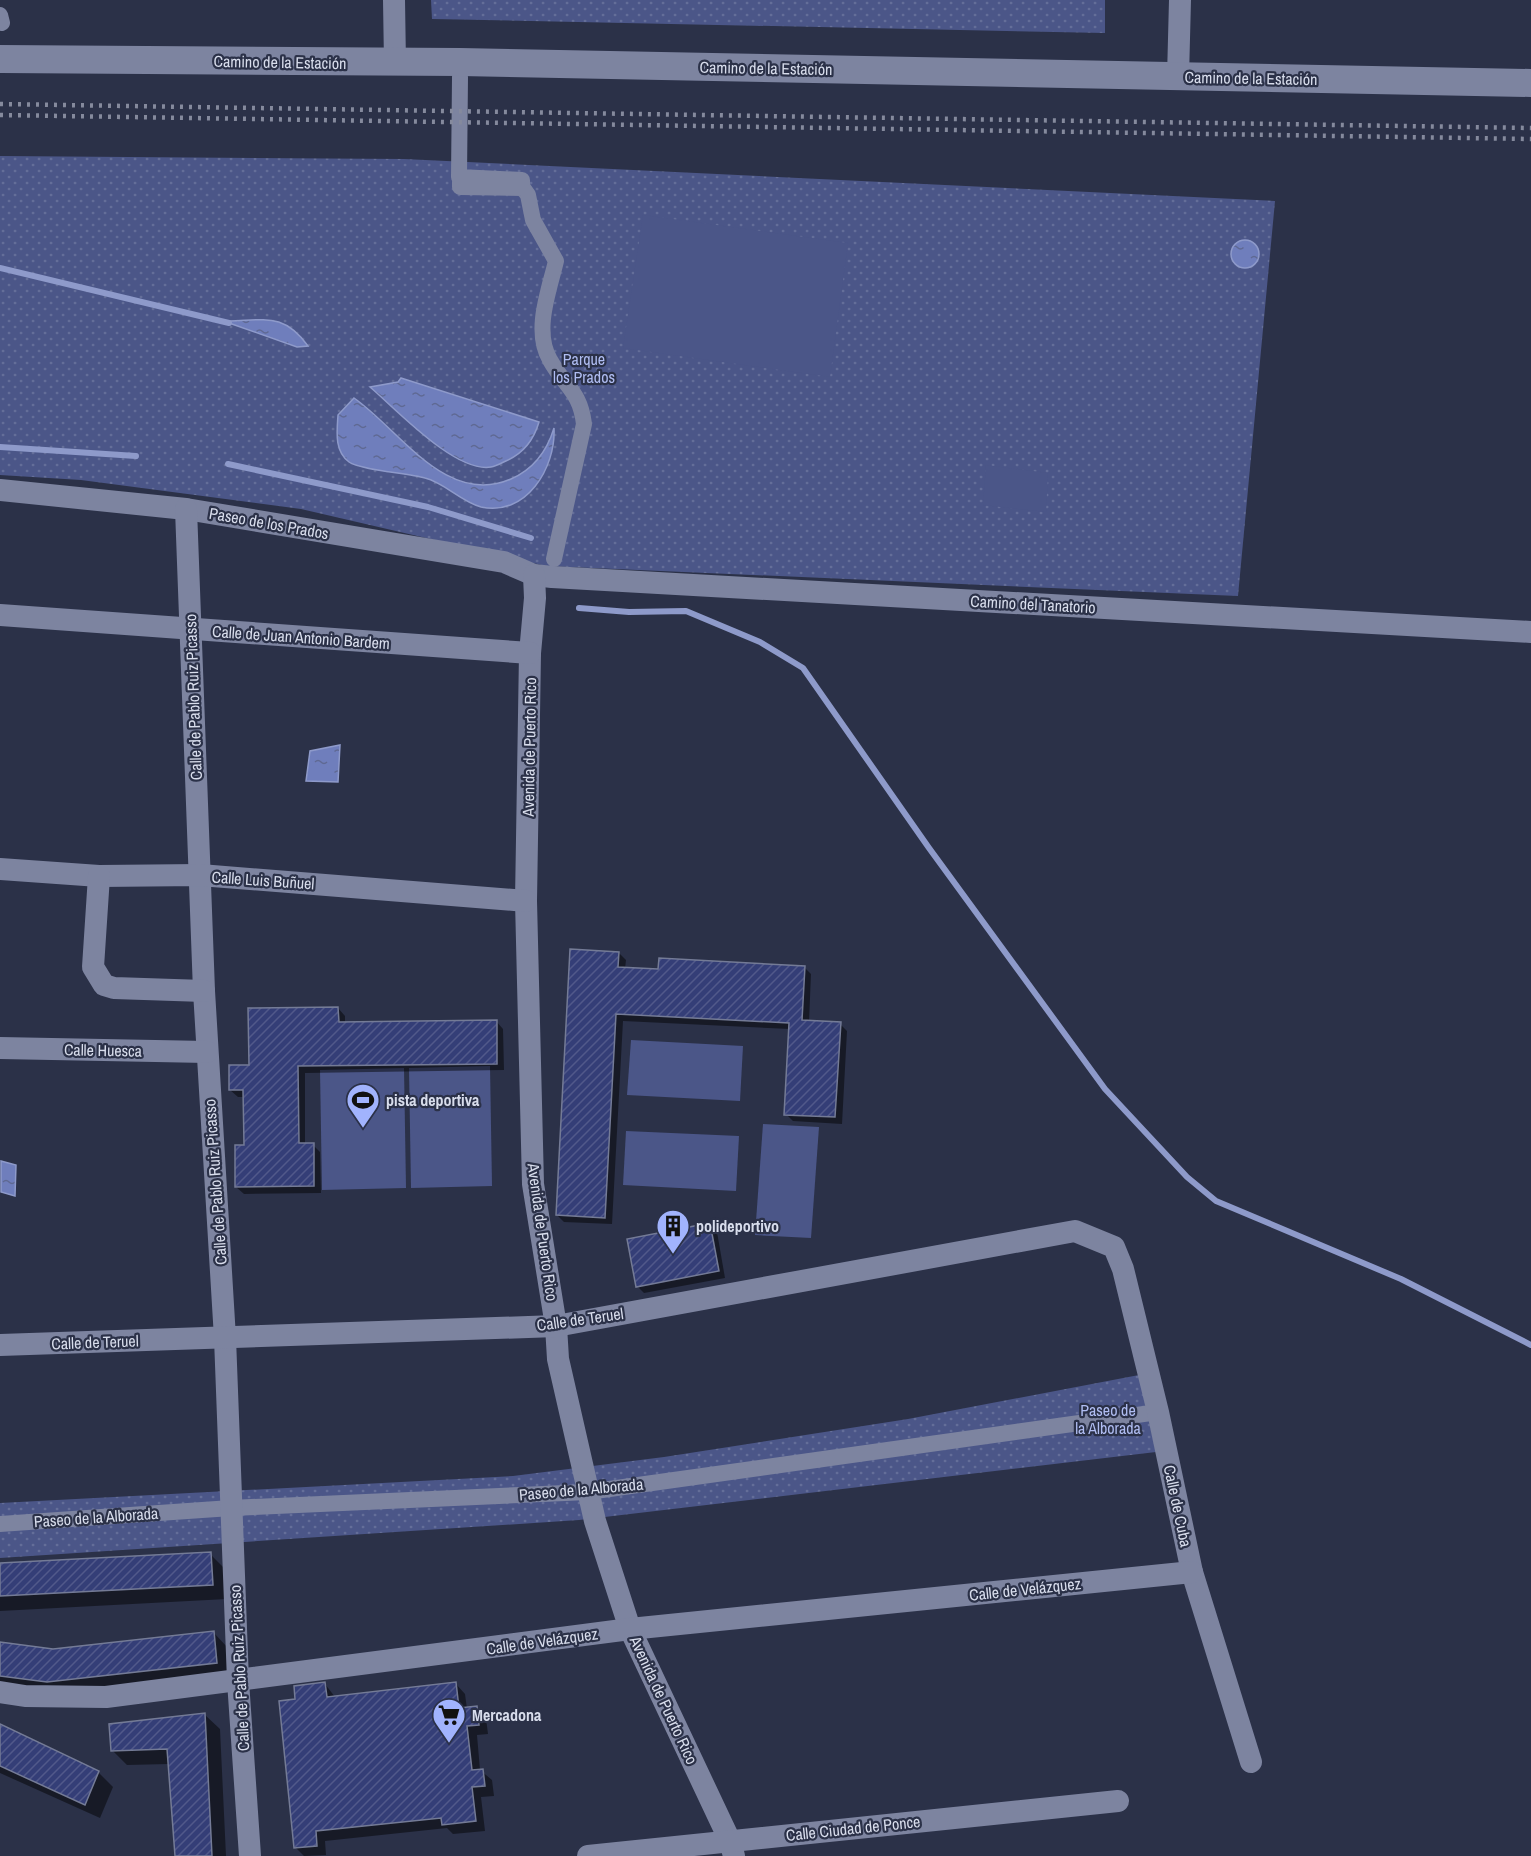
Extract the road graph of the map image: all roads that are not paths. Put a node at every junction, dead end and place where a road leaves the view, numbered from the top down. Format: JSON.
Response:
{"nodes":[{"id":1,"x":394,"y":0,"type":"edge"},
{"id":2,"x":1180,"y":0,"type":"edge"},
{"id":3,"x":0,"y":59,"type":"edge"},
{"id":4,"x":395,"y":63,"type":"junction"},
{"id":5,"x":460,"y":77,"type":"dead end"},
{"id":6,"x":1178,"y":77,"type":"junction"},
{"id":7,"x":1531,"y":83,"type":"edge"},
{"id":8,"x":0,"y":490,"type":"edge"},
{"id":9,"x":186,"y":509,"type":"junction"},
{"id":10,"x":554,"y":559,"type":"dead end"},
{"id":11,"x":534,"y":575,"type":"junction"},
{"id":12,"x":0,"y":615,"type":"edge"},
{"id":13,"x":190,"y":629,"type":"junction"},
{"id":14,"x":1531,"y":632,"type":"edge"},
{"id":15,"x":530,"y":653,"type":"junction"},
{"id":16,"x":0,"y":869,"type":"edge"},
{"id":17,"x":99,"y":876,"type":"junction"},
{"id":18,"x":200,"y":876,"type":"junction"},
{"id":19,"x":526,"y":901,"type":"junction"},
{"id":20,"x":204,"y":991,"type":"junction"},
{"id":21,"x":0,"y":1047,"type":"edge"},
{"id":22,"x":207,"y":1052,"type":"junction"},
{"id":23,"x":1114,"y":1247,"type":"joint"},
{"id":24,"x":556,"y":1326,"type":"junction"},
{"id":25,"x":225,"y":1338,"type":"junction"},
{"id":26,"x":0,"y":1345,"type":"edge"},
{"id":27,"x":1158,"y":1412,"type":"junction"},
{"id":28,"x":588,"y":1492,"type":"junction"},
{"id":29,"x":231,"y":1508,"type":"junction"},
{"id":30,"x":0,"y":1524,"type":"edge"},
{"id":31,"x":1192,"y":1572,"type":"junction"},
{"id":32,"x":630,"y":1629,"type":"junction"},
{"id":33,"x":238,"y":1681,"type":"junction"},
{"id":34,"x":0,"y":1692,"type":"edge"},
{"id":35,"x":1251,"y":1762,"type":"dead end"},
{"id":36,"x":1118,"y":1801,"type":"dead end"},
{"id":37,"x":732,"y":1849,"type":"edge"},
{"id":38,"x":250,"y":1856,"type":"edge"},
{"id":39,"x":588,"y":1856,"type":"edge"}],
"edges":[{"from":1,"to":4,"type":"street"},
{"from":2,"to":6,"type":"street"},
{"from":3,"to":4,"type":"street","name":"Camino de la Estación"},
{"from":4,"to":6,"type":"street","name":"Camino de la Estación"},
{"from":5,"to":10,"type":"street"},
{"from":6,"to":7,"type":"street","name":"Camino de la Estación"},
{"from":8,"to":9,"type":"street","name":"Paseo de los Prados"},
{"from":9,"to":11,"type":"street","name":"Paseo de los Prados"},
{"from":9,"to":13,"type":"street","name":"Calle de Pablo Ruiz Picasso"},
{"from":11,"to":14,"type":"street","name":"Camino del Tanatorio"},
{"from":11,"to":15,"type":"street","name":"Avenida de Puerto Rico"},
{"from":12,"to":13,"type":"street","name":"Calle de Juan Antonio Bardem"},
{"from":13,"to":15,"type":"street","name":"Calle de Juan Antonio Bardem"},
{"from":13,"to":18,"type":"street","name":"Calle de Pablo Ruiz Picasso"},
{"from":15,"to":19,"type":"street","name":"Avenida de Puerto Rico"},
{"from":16,"to":17,"type":"street","name":"Calle Luis Buñuel"},
{"from":17,"to":18,"type":"street","name":"Calle Luis Buñuel"},
{"from":17,"to":20,"type":"street"},
{"from":18,"to":19,"type":"street","name":"Calle Luis Buñuel"},
{"from":18,"to":20,"type":"street","name":"Calle de Pablo Ruiz Picasso"},
{"from":19,"to":24,"type":"street","name":"Avenida de Puerto Rico"},
{"from":20,"to":22,"type":"street","name":"Calle de Pablo Ruiz Picasso"},
{"from":21,"to":22,"type":"street","name":"Calle Huesca"},
{"from":22,"to":25,"type":"street","name":"Calle de Pablo Ruiz Picasso"},
{"from":23,"to":24,"type":"street","name":"Calle de Teruel"},
{"from":23,"to":27,"type":"street","name":"Calle de Cuba"},
{"from":24,"to":25,"type":"street","name":"Calle de Teruel"},
{"from":24,"to":28,"type":"street","name":"Avenida de Puerto Rico"},
{"from":25,"to":26,"type":"street","name":"Calle de Teruel"},
{"from":25,"to":29,"type":"street","name":"Calle de Pablo Ruiz Picasso"},
{"from":27,"to":28,"type":"street","name":"Paseo de la Alborada"},
{"from":27,"to":31,"type":"street","name":"Calle de Cuba"},
{"from":28,"to":29,"type":"street","name":"Paseo de la Alborada"},
{"from":28,"to":32,"type":"street","name":"Avenida de Puerto Rico"},
{"from":29,"to":30,"type":"street","name":"Paseo de la Alborada"},
{"from":29,"to":33,"type":"street","name":"Calle de Pablo Ruiz Picasso"},
{"from":31,"to":32,"type":"street","name":"Calle de Velázquez"},
{"from":31,"to":35,"type":"street","name":"Calle de Cuba"},
{"from":32,"to":33,"type":"street","name":"Calle de Velázquez"},
{"from":32,"to":37,"type":"street","name":"Avenida de Puerto Rico"},
{"from":33,"to":34,"type":"street","name":"Calle de Velázquez"},
{"from":33,"to":38,"type":"street","name":"Calle de Pablo Ruiz Picasso"},
{"from":36,"to":37,"type":"street","name":"Calle Ciudad de Ponce"},
{"from":37,"to":39,"type":"street","name":"Calle Ciudad de Ponce"}]}
